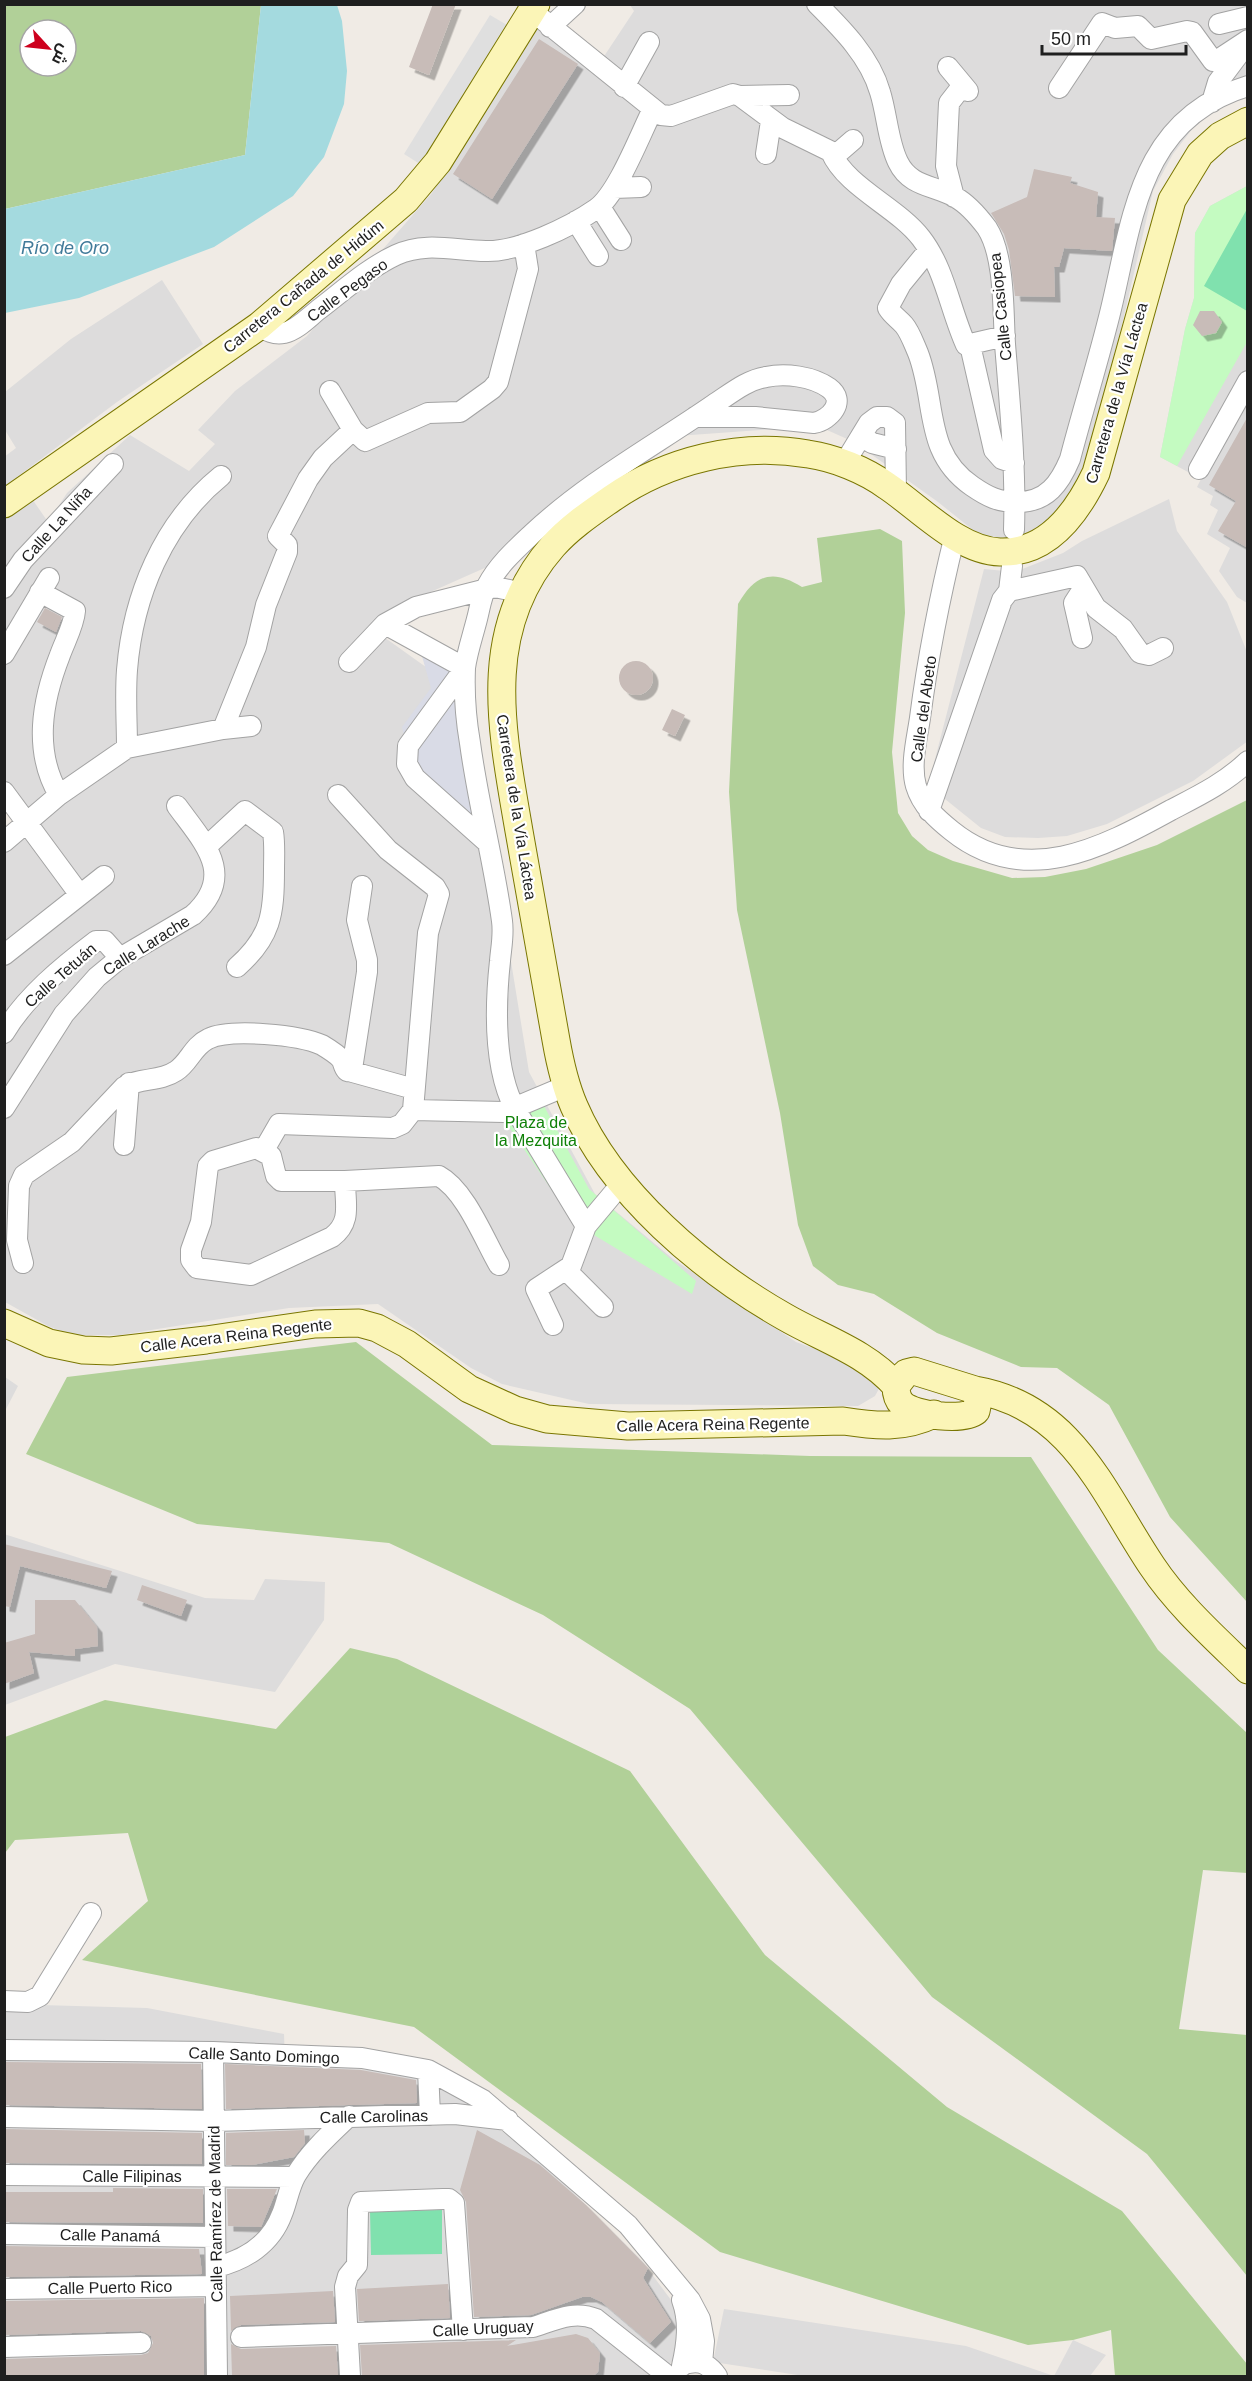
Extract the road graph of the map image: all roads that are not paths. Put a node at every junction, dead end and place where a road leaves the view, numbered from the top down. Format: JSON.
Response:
{"nodes":[{"id":1,"x":575,"y":4,"type":"edge"},
{"id":2,"x":817,"y":4,"type":"edge"},
{"id":3,"x":539,"y":14,"type":"edge"},
{"id":4,"x":1248,"y":17,"type":"edge"},
{"id":5,"x":1219,"y":24,"type":"dead end"},
{"id":6,"x":1248,"y":41,"type":"edge"},
{"id":7,"x":649,"y":42,"type":"dead end"},
{"id":8,"x":948,"y":67,"type":"dead end"},
{"id":9,"x":1248,"y":86,"type":"edge"},
{"id":10,"x":624,"y":87,"type":"junction"},
{"id":11,"x":1059,"y":88,"type":"dead end"},
{"id":12,"x":789,"y":95,"type":"dead end"},
{"id":13,"x":740,"y":96,"type":"junction"},
{"id":14,"x":1212,"y":102,"type":"junction"},
{"id":15,"x":652,"y":111,"type":"junction"},
{"id":16,"x":771,"y":121,"type":"junction"},
{"id":17,"x":1248,"y":121,"type":"edge"},
{"id":18,"x":853,"y":140,"type":"dead end"},
{"id":19,"x":831,"y":152,"type":"junction"},
{"id":20,"x":766,"y":154,"type":"dead end"},
{"id":21,"x":641,"y":187,"type":"dead end"},
{"id":22,"x":614,"y":188,"type":"junction"},
{"id":23,"x":954,"y":197,"type":"junction"},
{"id":24,"x":600,"y":207,"type":"junction"},
{"id":25,"x":576,"y":221,"type":"junction"},
{"id":26,"x":621,"y":240,"type":"dead end"},
{"id":27,"x":524,"y":244,"type":"junction"},
{"id":28,"x":928,"y":251,"type":"junction"},
{"id":29,"x":598,"y":256,"type":"dead end"},
{"id":30,"x":1110,"y":311,"type":"junction"},
{"id":31,"x":1137,"y":318,"type":"junction"},
{"id":32,"x":259,"y":326,"type":"junction"},
{"id":33,"x":1005,"y":336,"type":"junction"},
{"id":34,"x":970,"y":345,"type":"junction"},
{"id":35,"x":1248,"y":381,"type":"edge"},
{"id":36,"x":330,"y":391,"type":"dead end"},
{"id":37,"x":695,"y":417,"type":"junction"},
{"id":38,"x":353,"y":430,"type":"junction"},
{"id":39,"x":861,"y":436,"type":"junction"},
{"id":40,"x":659,"y":442,"type":"junction"},
{"id":41,"x":896,"y":449,"type":"junction"},
{"id":42,"x":1014,"y":463,"type":"junction"},
{"id":43,"x":113,"y":464,"type":"dead end"},
{"id":44,"x":844,"y":464,"type":"junction"},
{"id":45,"x":669,"y":468,"type":"junction"},
{"id":46,"x":1199,"y":469,"type":"dead end"},
{"id":47,"x":221,"y":476,"type":"dead end"},
{"id":48,"x":896,"y":492,"type":"junction"},
{"id":49,"x":1021,"y":502,"type":"junction"},
{"id":50,"x":4,"y":504,"type":"edge"},
{"id":51,"x":1014,"y":530,"type":"dead end"},
{"id":52,"x":955,"y":535,"type":"junction"},
{"id":53,"x":1012,"y":566,"type":"dead end"},
{"id":54,"x":1080,"y":582,"type":"junction"},
{"id":55,"x":4,"y":588,"type":"edge"},
{"id":56,"x":485,"y":588,"type":"junction"},
{"id":57,"x":1009,"y":591,"type":"junction"},
{"id":58,"x":523,"y":593,"type":"junction"},
{"id":59,"x":385,"y":624,"type":"junction"},
{"id":60,"x":1082,"y":638,"type":"dead end"},
{"id":61,"x":1163,"y":648,"type":"dead end"},
{"id":62,"x":4,"y":654,"type":"edge"},
{"id":63,"x":349,"y":662,"type":"dead end"},
{"id":64,"x":465,"y":668,"type":"junction"},
{"id":65,"x":251,"y":726,"type":"dead end"},
{"id":66,"x":224,"y":729,"type":"junction"},
{"id":67,"x":127,"y":748,"type":"junction"},
{"id":68,"x":1248,"y":761,"type":"edge"},
{"id":69,"x":4,"y":792,"type":"edge"},
{"id":70,"x":59,"y":795,"type":"junction"},
{"id":71,"x":338,"y":795,"type":"dead end"},
{"id":72,"x":177,"y":806,"type":"dead end"},
{"id":73,"x":929,"y":811,"type":"junction"},
{"id":74,"x":27,"y":823,"type":"junction"},
{"id":75,"x":4,"y":842,"type":"edge"},
{"id":76,"x":488,"y":843,"type":"junction"},
{"id":77,"x":206,"y":847,"type":"junction"},
{"id":78,"x":104,"y":876,"type":"dead end"},
{"id":79,"x":362,"y":886,"type":"dead end"},
{"id":80,"x":80,"y":895,"type":"junction"},
{"id":81,"x":4,"y":955,"type":"edge"},
{"id":82,"x":120,"y":958,"type":"junction"},
{"id":83,"x":237,"y":967,"type":"dead end"},
{"id":84,"x":4,"y":1033,"type":"edge"},
{"id":85,"x":349,"y":1071,"type":"junction"},
{"id":86,"x":129,"y":1083,"type":"junction"},
{"id":87,"x":566,"y":1086,"type":"junction"},
{"id":88,"x":414,"y":1089,"type":"junction"},
{"id":89,"x":4,"y":1108,"type":"edge"},
{"id":90,"x":413,"y":1110,"type":"junction"},
{"id":91,"x":515,"y":1110,"type":"junction"},
{"id":92,"x":124,"y":1145,"type":"dead end"},
{"id":93,"x":264,"y":1150,"type":"junction"},
{"id":94,"x":345,"y":1181,"type":"junction"},
{"id":95,"x":622,"y":1183,"type":"junction"},
{"id":96,"x":585,"y":1227,"type":"junction"},
{"id":97,"x":23,"y":1263,"type":"dead end"},
{"id":98,"x":499,"y":1265,"type":"dead end"},
{"id":99,"x":566,"y":1270,"type":"junction"},
{"id":100,"x":603,"y":1307,"type":"dead end"},
{"id":101,"x":4,"y":1323,"type":"edge"},
{"id":102,"x":553,"y":1325,"type":"dead end"},
{"id":103,"x":902,"y":1384,"type":"junction"},
{"id":104,"x":973,"y":1402,"type":"junction"},
{"id":105,"x":934,"y":1414,"type":"junction"},
{"id":106,"x":843,"y":1421,"type":"junction"},
{"id":107,"x":1248,"y":1670,"type":"edge"},
{"id":108,"x":92,"y":1913,"type":"dead end"},
{"id":109,"x":4,"y":2001,"type":"edge"},
{"id":110,"x":4,"y":2050,"type":"edge"},
{"id":111,"x":213,"y":2052,"type":"junction"},
{"id":112,"x":428,"y":2070,"type":"junction"},
{"id":113,"x":430,"y":2115,"type":"junction"},
{"id":114,"x":4,"y":2116,"type":"edge"},
{"id":115,"x":349,"y":2116,"type":"junction"},
{"id":116,"x":508,"y":2120,"type":"junction"},
{"id":117,"x":214,"y":2121,"type":"junction"},
{"id":118,"x":4,"y":2175,"type":"edge"},
{"id":119,"x":214,"y":2176,"type":"junction"},
{"id":120,"x":295,"y":2177,"type":"junction"},
{"id":121,"x":4,"y":2234,"type":"edge"},
{"id":122,"x":215,"y":2237,"type":"junction"},
{"id":123,"x":216,"y":2276,"type":"junction"},
{"id":124,"x":676,"y":2283,"type":"junction"},
{"id":125,"x":4,"y":2289,"type":"edge"},
{"id":126,"x":463,"y":2330,"type":"junction"},
{"id":127,"x":348,"y":2334,"type":"junction"},
{"id":128,"x":241,"y":2337,"type":"dead end"},
{"id":129,"x":141,"y":2343,"type":"dead end"},
{"id":130,"x":4,"y":2347,"type":"edge"},
{"id":131,"x":702,"y":2363,"type":"junction"},
{"id":132,"x":675,"y":2373,"type":"edge"},
{"id":133,"x":217,"y":2376,"type":"edge"},
{"id":134,"x":350,"y":2376,"type":"edge"},
{"id":135,"x":717,"y":2376,"type":"edge"}],
"edges":[{"from":1,"to":3,"type":"street"},
{"from":2,"to":23,"type":"street","name":"Calle Casiopea"},
{"from":3,"to":10,"type":"street"},
{"from":3,"to":32,"type":"street","name":"Carretera Cañada de Hidúm"},
{"from":4,"to":5,"type":"street"},
{"from":6,"to":11,"type":"street"},
{"from":6,"to":14,"type":"street"},
{"from":7,"to":10,"type":"street"},
{"from":8,"to":23,"type":"street"},
{"from":9,"to":14,"type":"street"},
{"from":10,"to":15,"type":"street"},
{"from":12,"to":13,"type":"street"},
{"from":13,"to":15,"type":"street"},
{"from":13,"to":16,"type":"street"},
{"from":14,"to":30,"type":"street"},
{"from":15,"to":22,"type":"street"},
{"from":16,"to":19,"type":"street"},
{"from":16,"to":20,"type":"street"},
{"from":17,"to":31,"type":"street","name":"Carretera de la Vía Láctea"},
{"from":18,"to":19,"type":"street"},
{"from":19,"to":28,"type":"street"},
{"from":21,"to":22,"type":"street"},
{"from":22,"to":24,"type":"street"},
{"from":23,"to":33,"type":"street","name":"Calle Casiopea"},
{"from":24,"to":25,"type":"street","name":"Calle Pegaso"},
{"from":24,"to":26,"type":"street"},
{"from":25,"to":27,"type":"street","name":"Calle Pegaso"},
{"from":25,"to":29,"type":"street"},
{"from":27,"to":32,"type":"street","name":"Calle Pegaso"},
{"from":27,"to":38,"type":"street"},
{"from":28,"to":34,"type":"street"},
{"from":28,"to":49,"type":"street"},
{"from":30,"to":31,"type":"street"},
{"from":30,"to":49,"type":"street"},
{"from":31,"to":52,"type":"street","name":"Carretera de la Vía Láctea"},
{"from":32,"to":50,"type":"street","name":"Carretera Cañada de Hidúm"},
{"from":33,"to":34,"type":"street"},
{"from":33,"to":42,"type":"street","name":"Calle Casiopea"},
{"from":34,"to":42,"type":"street"},
{"from":35,"to":46,"type":"street"},
{"from":36,"to":38,"type":"street"},
{"from":37,"to":37,"type":"street"},
{"from":37,"to":40,"type":"street"},
{"from":38,"to":66,"type":"street"},
{"from":39,"to":41,"type":"street"},
{"from":39,"to":41,"type":"street"},
{"from":39,"to":44,"type":"street"},
{"from":40,"to":45,"type":"street"},
{"from":40,"to":56,"type":"street"},
{"from":41,"to":48,"type":"street"},
{"from":42,"to":49,"type":"street","name":"Calle Casiopea"},
{"from":43,"to":55,"type":"street","name":"Calle La Niña"},
{"from":44,"to":45,"type":"street","name":"Carretera de la Vía Láctea"},
{"from":44,"to":48,"type":"street","name":"Carretera de la Vía Láctea"},
{"from":45,"to":58,"type":"street","name":"Carretera de la Vía Láctea"},
{"from":47,"to":67,"type":"street"},
{"from":48,"to":52,"type":"street","name":"Carretera de la Vía Láctea"},
{"from":49,"to":51,"type":"street","name":"Calle Casiopea"},
{"from":52,"to":73,"type":"street","name":"Calle del Abeto"},
{"from":53,"to":57,"type":"street"},
{"from":54,"to":57,"type":"street"},
{"from":54,"to":60,"type":"street"},
{"from":54,"to":61,"type":"street"},
{"from":56,"to":58,"type":"street"},
{"from":56,"to":59,"type":"street"},
{"from":56,"to":64,"type":"street"},
{"from":57,"to":73,"type":"street"},
{"from":58,"to":87,"type":"street","name":"Carretera de la Vía Láctea"},
{"from":59,"to":63,"type":"street"},
{"from":59,"to":64,"type":"street"},
{"from":62,"to":70,"type":"street"},
{"from":64,"to":76,"type":"street"},
{"from":64,"to":76,"type":"street"},
{"from":65,"to":66,"type":"street"},
{"from":66,"to":67,"type":"street"},
{"from":67,"to":70,"type":"street"},
{"from":68,"to":73,"type":"street","name":"Calle del Abeto"},
{"from":69,"to":74,"type":"street"},
{"from":70,"to":74,"type":"street"},
{"from":71,"to":88,"type":"street"},
{"from":72,"to":77,"type":"street","name":"Calle Larache"},
{"from":74,"to":75,"type":"street"},
{"from":74,"to":80,"type":"street"},
{"from":76,"to":91,"type":"street"},
{"from":77,"to":82,"type":"street","name":"Calle Larache"},
{"from":77,"to":83,"type":"street"},
{"from":78,"to":80,"type":"street"},
{"from":79,"to":85,"type":"street"},
{"from":80,"to":81,"type":"street"},
{"from":82,"to":84,"type":"street","name":"Calle Tetuán"},
{"from":82,"to":89,"type":"street","name":"Calle Larache"},
{"from":85,"to":86,"type":"street"},
{"from":85,"to":88,"type":"street"},
{"from":86,"to":92,"type":"street"},
{"from":86,"to":97,"type":"street"},
{"from":87,"to":91,"type":"street"},
{"from":87,"to":95,"type":"street","name":"Carretera de la Vía Láctea"},
{"from":88,"to":90,"type":"street"},
{"from":90,"to":91,"type":"street"},
{"from":90,"to":93,"type":"street"},
{"from":91,"to":96,"type":"street"},
{"from":93,"to":94,"type":"street"},
{"from":93,"to":94,"type":"street"},
{"from":94,"to":98,"type":"street"},
{"from":95,"to":96,"type":"street"},
{"from":95,"to":103,"type":"street","name":"Carretera de la Vía Láctea"},
{"from":96,"to":99,"type":"street"},
{"from":99,"to":100,"type":"street"},
{"from":99,"to":102,"type":"street"},
{"from":101,"to":106,"type":"street","name":"Calle Acera Reina Regente"},
{"from":103,"to":104,"type":"street"},
{"from":103,"to":105,"type":"street"},
{"from":103,"to":106,"type":"street","name":"Calle Acera Reina Regente"},
{"from":104,"to":105,"type":"street"},
{"from":104,"to":107,"type":"street"},
{"from":105,"to":106,"type":"street","name":"Calle Acera Reina Regente"},
{"from":108,"to":109,"type":"street"},
{"from":110,"to":111,"type":"street","name":"Calle Santo Domingo"},
{"from":111,"to":112,"type":"street","name":"Calle Santo Domingo"},
{"from":111,"to":117,"type":"street","name":"Calle Ramírez de Madrid"},
{"from":112,"to":113,"type":"street"},
{"from":112,"to":116,"type":"street","name":"Calle Santo Domingo"},
{"from":113,"to":115,"type":"street","name":"Calle Carolinas"},
{"from":113,"to":116,"type":"street","name":"Calle Carolinas"},
{"from":114,"to":117,"type":"street","name":"Calle Carolinas"},
{"from":115,"to":117,"type":"street","name":"Calle Carolinas"},
{"from":115,"to":120,"type":"street"},
{"from":116,"to":124,"type":"street"},
{"from":117,"to":119,"type":"street","name":"Calle Ramírez de Madrid"},
{"from":118,"to":119,"type":"street","name":"Calle Filipinas"},
{"from":119,"to":120,"type":"street","name":"Calle Filipinas"},
{"from":119,"to":122,"type":"street","name":"Calle Ramírez de Madrid"},
{"from":120,"to":123,"type":"street"},
{"from":121,"to":122,"type":"street","name":"Calle Panamá"},
{"from":122,"to":123,"type":"street","name":"Calle Ramírez de Madrid"},
{"from":123,"to":125,"type":"street","name":"Calle Puerto Rico"},
{"from":123,"to":133,"type":"street","name":"Calle Ramírez de Madrid"},
{"from":124,"to":131,"type":"street"},
{"from":124,"to":132,"type":"street"},
{"from":126,"to":127,"type":"street","name":"Calle Uruguay"},
{"from":126,"to":127,"type":"street"},
{"from":126,"to":132,"type":"street","name":"Calle Uruguay"},
{"from":127,"to":128,"type":"street","name":"Calle Uruguay"},
{"from":127,"to":134,"type":"street"},
{"from":129,"to":130,"type":"street"},
{"from":131,"to":132,"type":"street"},
{"from":131,"to":135,"type":"street"}]}
